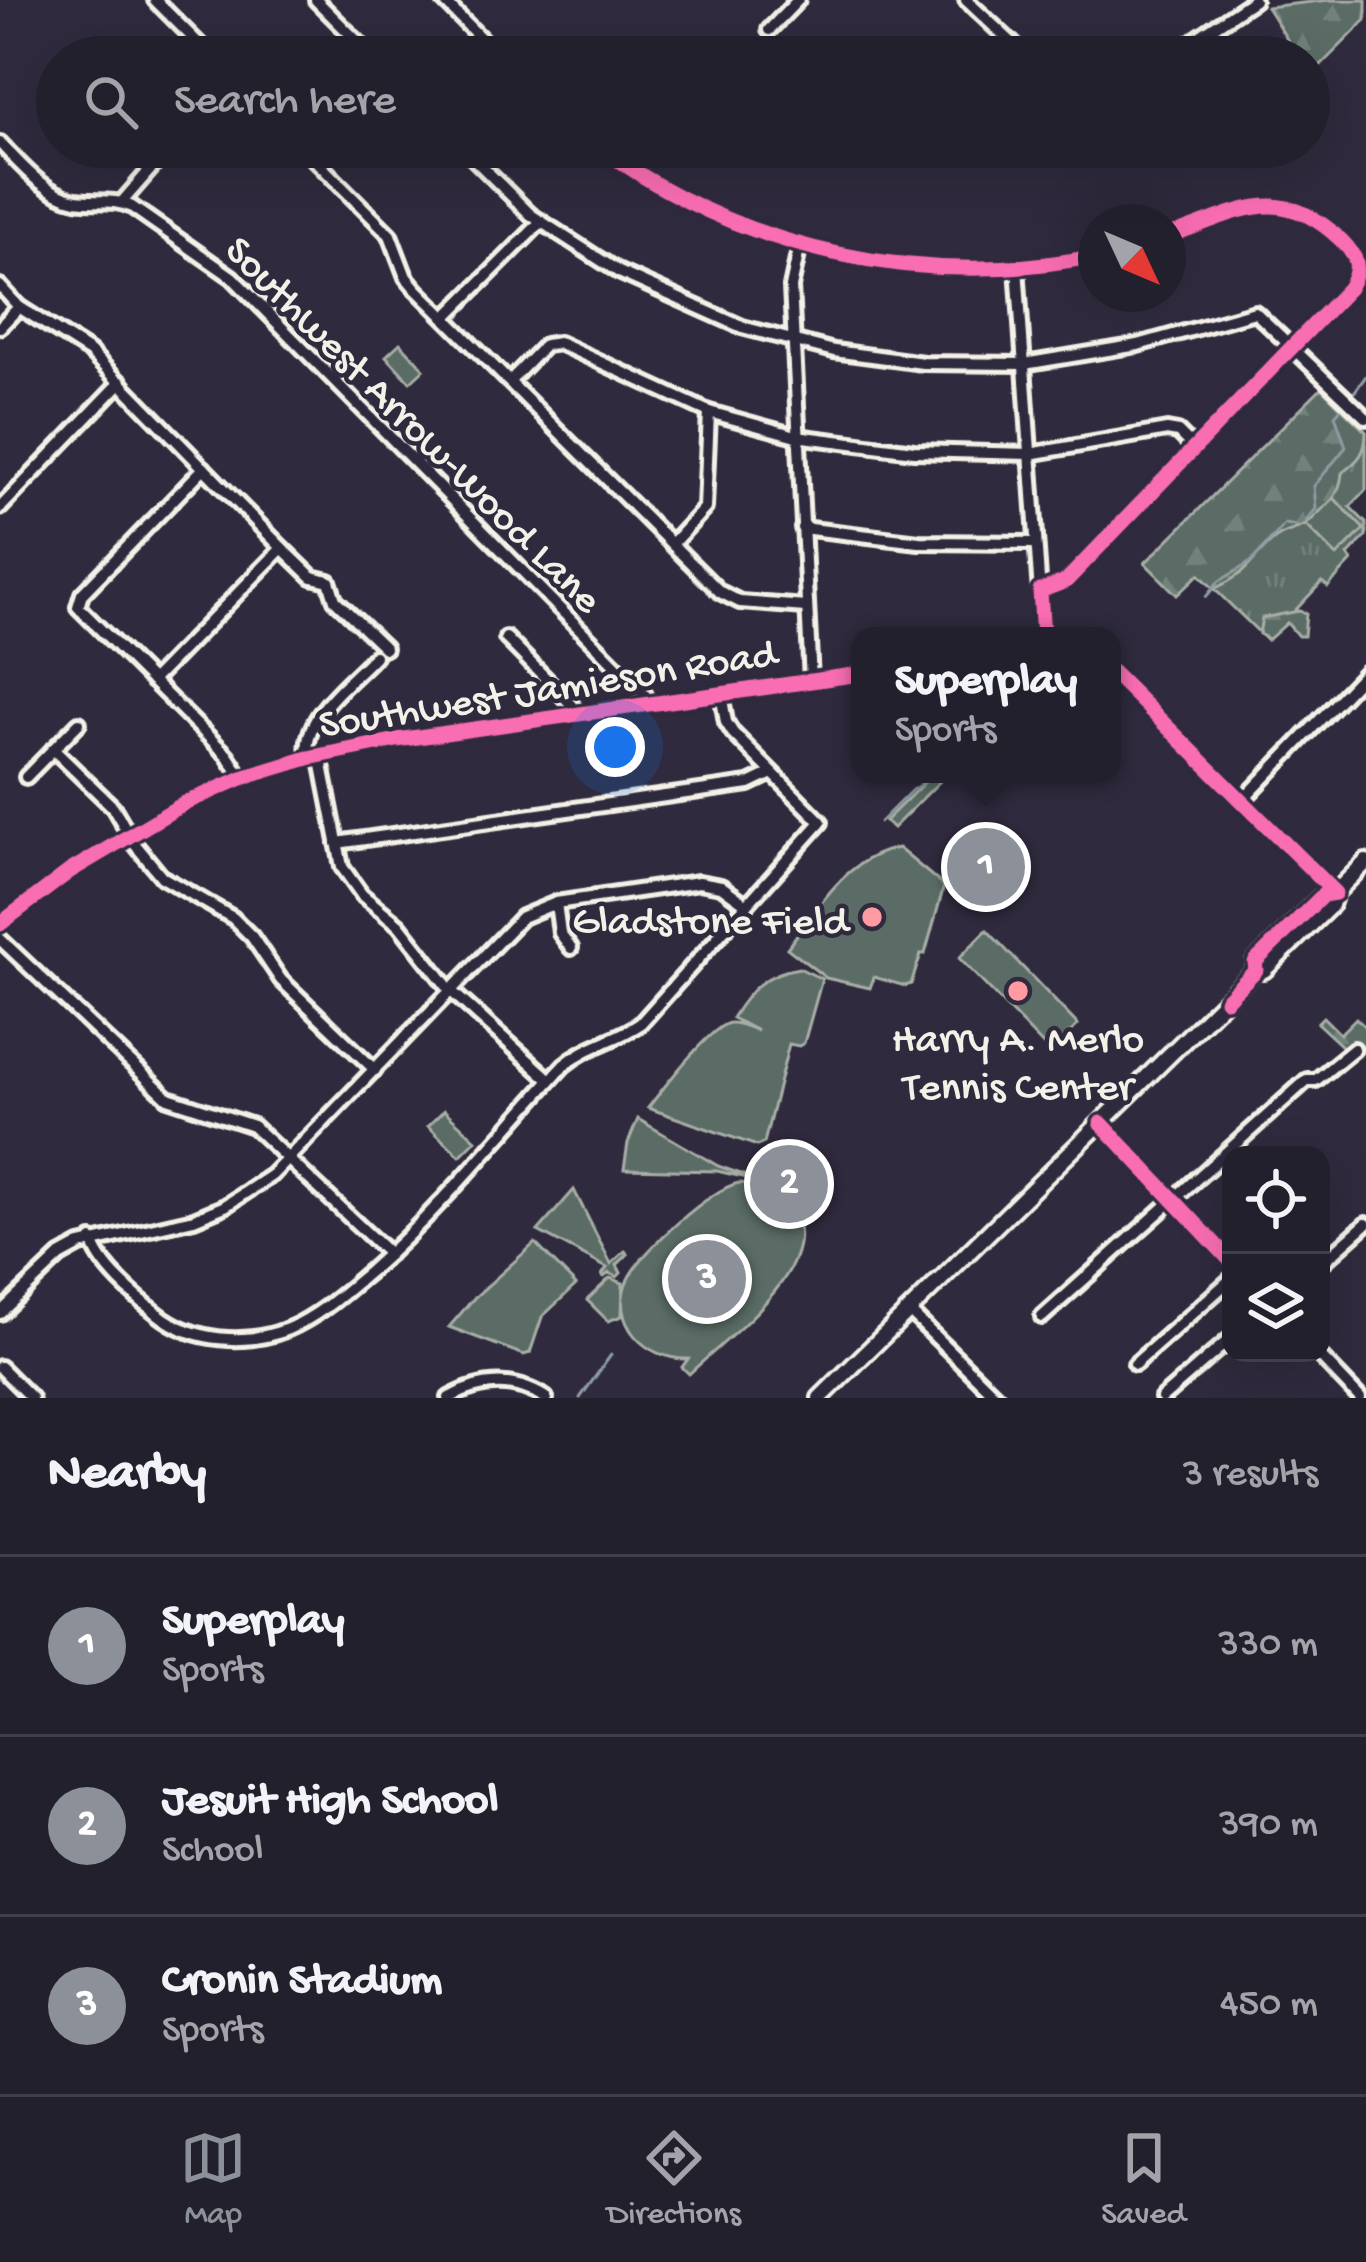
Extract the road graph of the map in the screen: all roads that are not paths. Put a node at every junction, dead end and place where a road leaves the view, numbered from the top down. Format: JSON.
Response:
{"nodes":[{"id":1,"x":155,"y":0,"type":"edge"},
{"id":2,"x":316,"y":0,"type":"edge"},
{"id":3,"x":442,"y":0,"type":"edge"},
{"id":4,"x":799,"y":0,"type":"edge"},
{"id":5,"x":967,"y":0,"type":"edge"},
{"id":6,"x":1254,"y":0,"type":"edge"},
{"id":7,"x":769,"y":30,"type":"dead end"},
{"id":8,"x":191,"y":36,"type":"edge"},
{"id":9,"x":352,"y":36,"type":"edge"},
{"id":10,"x":478,"y":36,"type":"edge"},
{"id":11,"x":1005,"y":36,"type":"edge"},
{"id":12,"x":1200,"y":36,"type":"edge"},
{"id":13,"x":0,"y":143,"type":"edge"},
{"id":14,"x":152,"y":168,"type":"edge"},
{"id":15,"x":323,"y":168,"type":"edge"},
{"id":16,"x":484,"y":168,"type":"edge"},
{"id":17,"x":633,"y":168,"type":"edge"},
{"id":18,"x":122,"y":202,"type":"junction"},
{"id":19,"x":541,"y":223,"type":"junction"},
{"id":20,"x":1186,"y":230,"type":"edge"},
{"id":21,"x":800,"y":245,"type":"junction"},
{"id":22,"x":1078,"y":259,"type":"edge"},
{"id":23,"x":1017,"y":267,"type":"junction"},
{"id":24,"x":0,"y":286,"type":"edge"},
{"id":25,"x":20,"y":307,"type":"junction"},
{"id":26,"x":446,"y":317,"type":"junction"},
{"id":27,"x":0,"y":327,"type":"edge"},
{"id":28,"x":793,"y":343,"type":"junction"},
{"id":29,"x":1292,"y":347,"type":"junction"},
{"id":30,"x":1024,"y":364,"type":"junction"},
{"id":31,"x":510,"y":381,"type":"junction"},
{"id":32,"x":121,"y":382,"type":"junction"},
{"id":33,"x":710,"y":412,"type":"junction"},
{"id":34,"x":1366,"y":418,"type":"edge"},
{"id":35,"x":796,"y":436,"type":"junction"},
{"id":36,"x":1194,"y":448,"type":"junction"},
{"id":37,"x":1030,"y":454,"type":"junction"},
{"id":38,"x":204,"y":468,"type":"junction"},
{"id":39,"x":0,"y":508,"type":"edge"},
{"id":40,"x":802,"y":528,"type":"junction"},
{"id":41,"x":1036,"y":543,"type":"junction"},
{"id":42,"x":672,"y":544,"type":"junction"},
{"id":43,"x":282,"y":548,"type":"junction"},
{"id":44,"x":1040,"y":591,"type":"junction"},
{"id":45,"x":806,"y":607,"type":"junction"},
{"id":46,"x":1042,"y":627,"type":"edge"},
{"id":47,"x":506,"y":638,"type":"dead end"},
{"id":48,"x":1366,"y":672,"type":"edge"},
{"id":49,"x":851,"y":675,"type":"edge"},
{"id":50,"x":152,"y":681,"type":"junction"},
{"id":51,"x":1121,"y":681,"type":"edge"},
{"id":52,"x":811,"y":682,"type":"junction"},
{"id":53,"x":722,"y":694,"type":"junction"},
{"id":54,"x":649,"y":704,"type":"junction"},
{"id":55,"x":573,"y":715,"type":"junction"},
{"id":56,"x":79,"y":723,"type":"dead end"},
{"id":57,"x":53,"y":749,"type":"junction"},
{"id":58,"x":314,"y":756,"type":"junction"},
{"id":59,"x":772,"y":773,"type":"junction"},
{"id":60,"x":26,"y":777,"type":"dead end"},
{"id":61,"x":242,"y":778,"type":"junction"},
{"id":62,"x":1243,"y":800,"type":"junction"},
{"id":63,"x":130,"y":836,"type":"junction"},
{"id":64,"x":337,"y":844,"type":"junction"},
{"id":65,"x":1366,"y":862,"type":"edge"},
{"id":66,"x":1335,"y":893,"type":"junction"},
{"id":67,"x":556,"y":903,"type":"junction"},
{"id":68,"x":747,"y":905,"type":"junction"},
{"id":69,"x":0,"y":924,"type":"edge"},
{"id":70,"x":0,"y":939,"type":"edge"},
{"id":71,"x":571,"y":948,"type":"dead end"},
{"id":72,"x":450,"y":990,"type":"junction"},
{"id":73,"x":1354,"y":1048,"type":"dead end"},
{"id":74,"x":375,"y":1070,"type":"junction"},
{"id":75,"x":550,"y":1080,"type":"junction"},
{"id":76,"x":1101,"y":1123,"type":"junction"},
{"id":77,"x":289,"y":1160,"type":"junction"},
{"id":78,"x":1173,"y":1200,"type":"junction"},
{"id":79,"x":1366,"y":1224,"type":"edge"},
{"id":80,"x":92,"y":1240,"type":"junction"},
{"id":81,"x":389,"y":1254,"type":"junction"},
{"id":82,"x":1224,"y":1254,"type":"edge"},
{"id":83,"x":1330,"y":1256,"type":"edge"},
{"id":84,"x":1222,"y":1287,"type":"edge"},
{"id":85,"x":909,"y":1311,"type":"junction"},
{"id":86,"x":0,"y":1313,"type":"edge"},
{"id":87,"x":1042,"y":1317,"type":"dead end"},
{"id":88,"x":1222,"y":1346,"type":"edge"},
{"id":89,"x":1326,"y":1362,"type":"edge"},
{"id":90,"x":1135,"y":1364,"type":"dead end"},
{"id":91,"x":0,"y":1367,"type":"edge"},
{"id":92,"x":1349,"y":1386,"type":"junction"},
{"id":93,"x":31,"y":1398,"type":"edge"},
{"id":94,"x":449,"y":1398,"type":"edge"},
{"id":95,"x":546,"y":1398,"type":"edge"},
{"id":96,"x":820,"y":1398,"type":"edge"},
{"id":97,"x":998,"y":1398,"type":"edge"},
{"id":98,"x":1162,"y":1398,"type":"edge"},
{"id":99,"x":1335,"y":1398,"type":"edge"},
{"id":100,"x":1360,"y":1398,"type":"edge"}],
"edges":[{"from":1,"to":8,"type":"street"},
{"from":2,"to":9,"type":"street"},
{"from":3,"to":10,"type":"street"},
{"from":4,"to":7,"type":"street"},
{"from":5,"to":11,"type":"street"},
{"from":6,"to":12,"type":"street"},
{"from":13,"to":18,"type":"street","name":"Southwest Arrow-Wood Lane"},
{"from":14,"to":18,"type":"street"},
{"from":15,"to":26,"type":"street"},
{"from":16,"to":19,"type":"street"},
{"from":17,"to":21,"type":"street"},
{"from":18,"to":54,"type":"street","name":"Southwest Arrow-Wood Lane"},
{"from":19,"to":26,"type":"street"},
{"from":19,"to":28,"type":"street"},
{"from":20,"to":29,"type":"street"},
{"from":21,"to":23,"type":"street"},
{"from":21,"to":28,"type":"street"},
{"from":22,"to":23,"type":"street"},
{"from":23,"to":30,"type":"street"},
{"from":24,"to":25,"type":"street"},
{"from":25,"to":27,"type":"street"},
{"from":25,"to":32,"type":"street"},
{"from":26,"to":31,"type":"street"},
{"from":28,"to":30,"type":"street"},
{"from":28,"to":35,"type":"street"},
{"from":29,"to":30,"type":"street"},
{"from":29,"to":34,"type":"street"},
{"from":29,"to":36,"type":"street"},
{"from":30,"to":37,"type":"street"},
{"from":31,"to":33,"type":"street"},
{"from":31,"to":42,"type":"street"},
{"from":32,"to":38,"type":"street"},
{"from":32,"to":39,"type":"street"},
{"from":33,"to":35,"type":"street"},
{"from":33,"to":42,"type":"street"},
{"from":35,"to":37,"type":"street"},
{"from":35,"to":40,"type":"street"},
{"from":36,"to":37,"type":"street"},
{"from":36,"to":44,"type":"street"},
{"from":37,"to":41,"type":"street"},
{"from":38,"to":43,"type":"street"},
{"from":38,"to":50,"type":"street"},
{"from":40,"to":41,"type":"street"},
{"from":40,"to":45,"type":"street"},
{"from":41,"to":44,"type":"street"},
{"from":42,"to":45,"type":"street"},
{"from":43,"to":50,"type":"street"},
{"from":43,"to":58,"type":"street"},
{"from":44,"to":46,"type":"street"},
{"from":45,"to":52,"type":"street"},
{"from":47,"to":55,"type":"street"},
{"from":48,"to":62,"type":"street"},
{"from":49,"to":52,"type":"street","name":"Southwest Jamieson Road"},
{"from":50,"to":61,"type":"street"},
{"from":51,"to":62,"type":"street"},
{"from":52,"to":53,"type":"street","name":"Southwest Jamieson Road"},
{"from":53,"to":54,"type":"street","name":"Southwest Jamieson Road"},
{"from":53,"to":59,"type":"street"},
{"from":54,"to":55,"type":"street","name":"Southwest Jamieson Road"},
{"from":55,"to":58,"type":"street","name":"Southwest Jamieson Road"},
{"from":56,"to":57,"type":"street"},
{"from":57,"to":60,"type":"street"},
{"from":57,"to":63,"type":"street"},
{"from":58,"to":61,"type":"street","name":"Southwest Jamieson Road"},
{"from":58,"to":64,"type":"street"},
{"from":59,"to":64,"type":"street"},
{"from":59,"to":68,"type":"street"},
{"from":61,"to":63,"type":"street","name":"Southwest Jamieson Road"},
{"from":62,"to":66,"type":"street"},
{"from":63,"to":69,"type":"street","name":"Southwest Jamieson Road"},
{"from":63,"to":74,"type":"street"},
{"from":64,"to":72,"type":"street"},
{"from":65,"to":66,"type":"main road"},
{"from":66,"to":76,"type":"main road"},
{"from":67,"to":68,"type":"street"},
{"from":67,"to":71,"type":"street"},
{"from":67,"to":72,"type":"street"},
{"from":68,"to":75,"type":"street"},
{"from":70,"to":77,"type":"street"},
{"from":72,"to":74,"type":"street"},
{"from":72,"to":75,"type":"street"},
{"from":73,"to":78,"type":"street"},
{"from":74,"to":77,"type":"street"},
{"from":75,"to":81,"type":"street"},
{"from":76,"to":78,"type":"street"},
{"from":76,"to":85,"type":"main road"},
{"from":77,"to":80,"type":"street"},
{"from":77,"to":81,"type":"street"},
{"from":78,"to":82,"type":"street"},
{"from":78,"to":87,"type":"street"},
{"from":79,"to":83,"type":"street"},
{"from":80,"to":81,"type":"street"},
{"from":80,"to":86,"type":"street"},
{"from":84,"to":90,"type":"street"},
{"from":85,"to":96,"type":"main road"},
{"from":85,"to":97,"type":"street"},
{"from":88,"to":98,"type":"street"},
{"from":89,"to":92,"type":"street"},
{"from":91,"to":93,"type":"street"},
{"from":92,"to":99,"type":"street"},
{"from":92,"to":100,"type":"street"},
{"from":94,"to":95,"type":"street"}]}
